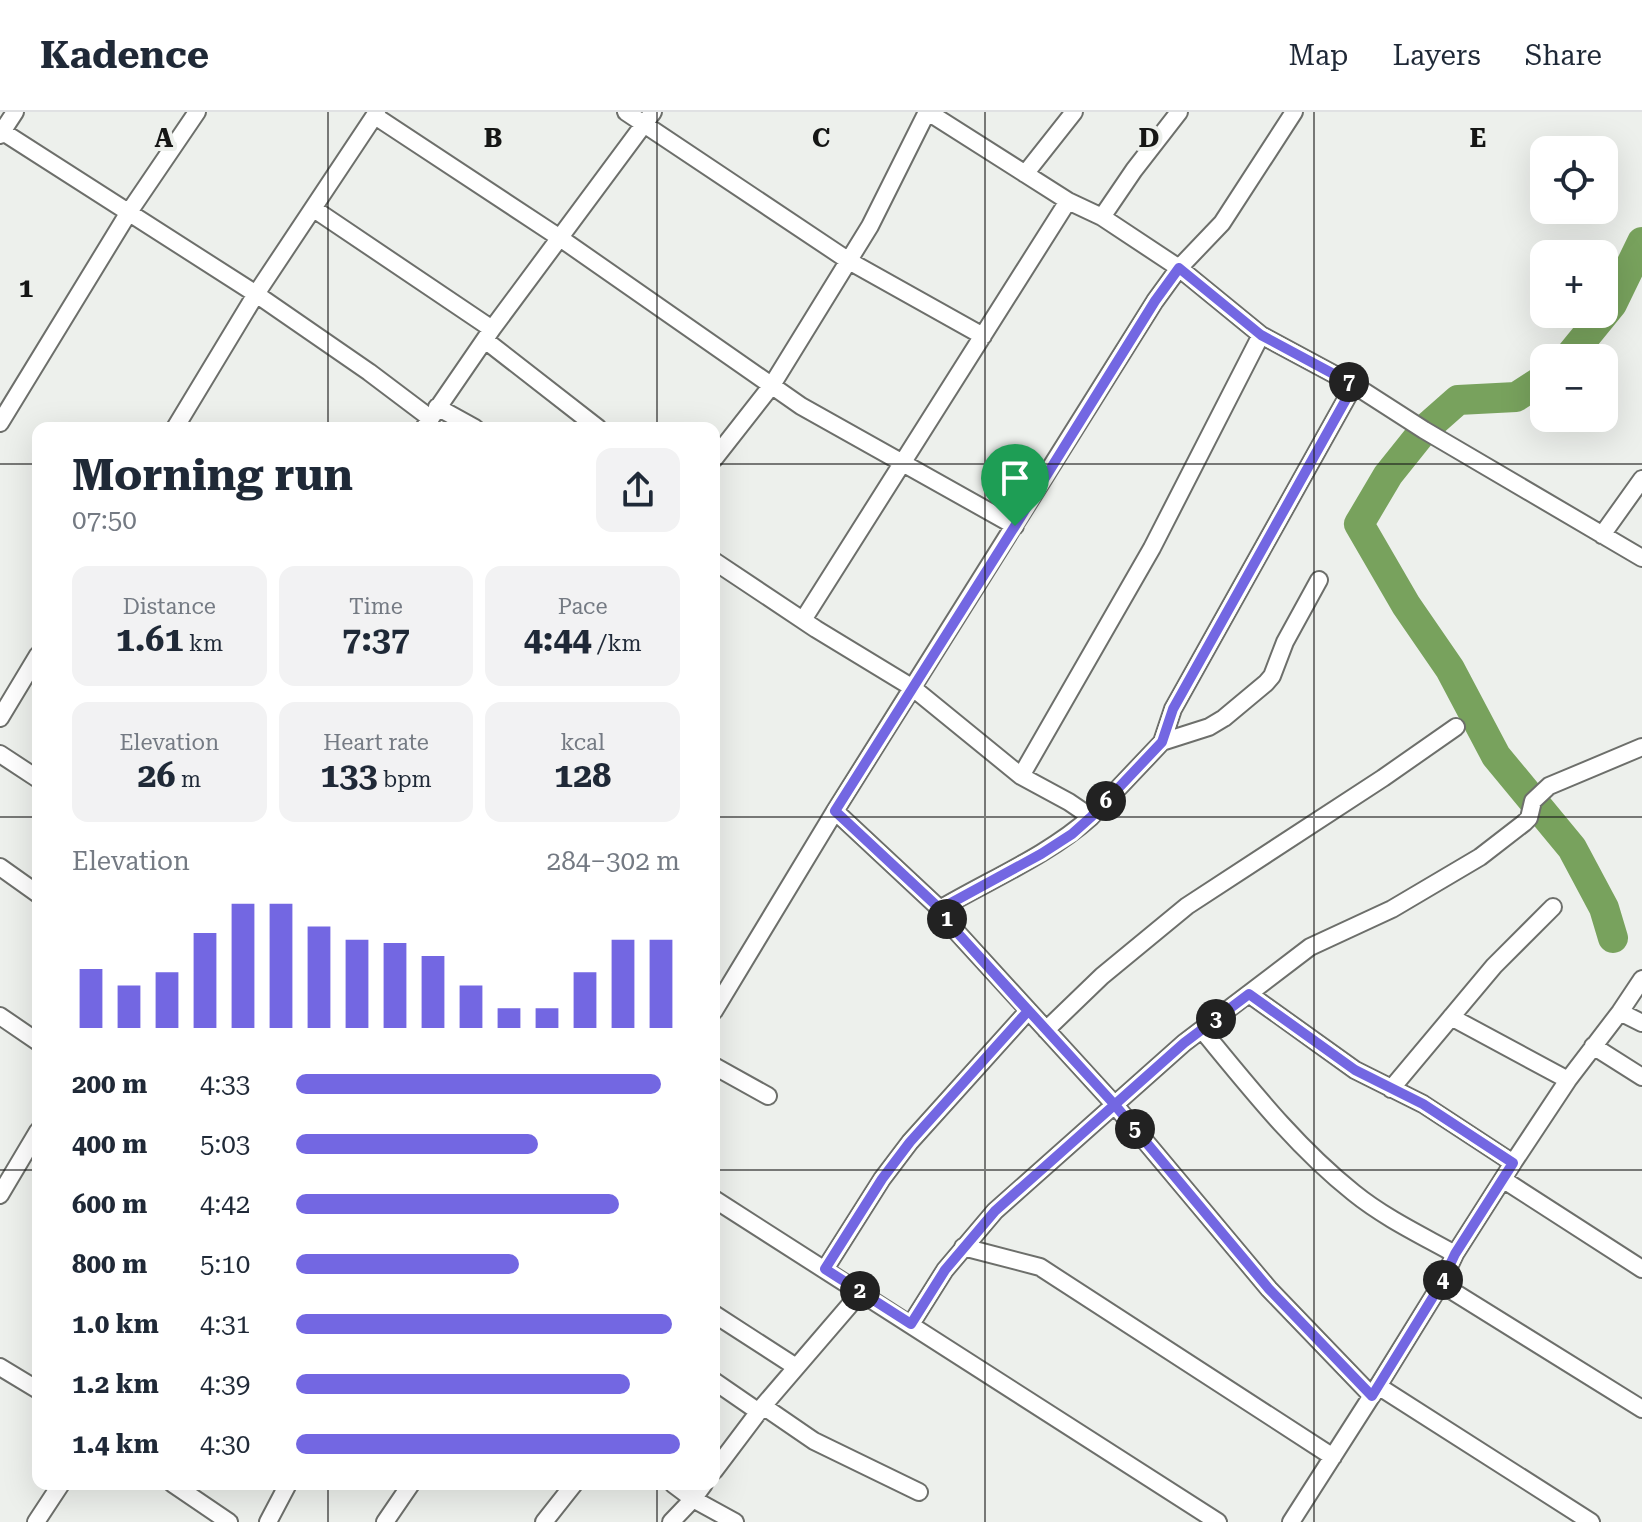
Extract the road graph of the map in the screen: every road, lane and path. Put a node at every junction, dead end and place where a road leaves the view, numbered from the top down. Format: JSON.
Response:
{"nodes":[{"id":1,"x":15,"y":112,"type":"edge"},
{"id":2,"x":197,"y":112,"type":"edge"},
{"id":3,"x":626,"y":112,"type":"edge"},
{"id":4,"x":928,"y":112,"type":"edge"},
{"id":5,"x":1074,"y":112,"type":"edge"},
{"id":6,"x":1179,"y":112,"type":"edge"},
{"id":7,"x":1294,"y":112,"type":"edge"},
{"id":8,"x":376,"y":114,"type":"edge"},
{"id":9,"x":649,"y":118,"type":"edge"},
{"id":10,"x":1,"y":132,"type":"edge"},
{"id":11,"x":1025,"y":174,"type":"junction"},
{"id":12,"x":1068,"y":201,"type":"junction"},
{"id":13,"x":314,"y":209,"type":"junction"},
{"id":14,"x":129,"y":212,"type":"junction"},
{"id":15,"x":1102,"y":217,"type":"junction"},
{"id":16,"x":560,"y":238,"type":"junction"},
{"id":17,"x":849,"y":261,"type":"junction"},
{"id":18,"x":1179,"y":268,"type":"junction"},
{"id":19,"x":256,"y":294,"type":"junction"},
{"id":20,"x":488,"y":334,"type":"junction"},
{"id":21,"x":1261,"y":335,"type":"junction"},
{"id":22,"x":983,"y":336,"type":"junction"},
{"id":23,"x":772,"y":385,"type":"junction"},
{"id":24,"x":1354,"y":385,"type":"junction"},
{"id":25,"x":430,"y":418,"type":"edge"},
{"id":26,"x":179,"y":422,"type":"edge"},
{"id":27,"x":591,"y":422,"type":"edge"},
{"id":28,"x":0,"y":423,"type":"edge"},
{"id":29,"x":720,"y":451,"type":"edge"},
{"id":30,"x":902,"y":463,"type":"junction"},
{"id":31,"x":1642,"y":479,"type":"edge"},
{"id":32,"x":1015,"y":526,"type":"junction"},
{"id":33,"x":1602,"y":535,"type":"junction"},
{"id":34,"x":1642,"y":558,"type":"edge"},
{"id":35,"x":720,"y":565,"type":"edge"},
{"id":36,"x":1319,"y":580,"type":"dead end"},
{"id":37,"x":803,"y":620,"type":"junction"},
{"id":38,"x":32,"y":665,"type":"edge"},
{"id":39,"x":913,"y":688,"type":"junction"},
{"id":40,"x":0,"y":718,"type":"edge"},
{"id":41,"x":1456,"y":727,"type":"dead end"},
{"id":42,"x":1162,"y":742,"type":"junction"},
{"id":43,"x":1642,"y":747,"type":"edge"},
{"id":44,"x":0,"y":754,"type":"edge"},
{"id":45,"x":32,"y":775,"type":"edge"},
{"id":46,"x":1021,"y":776,"type":"junction"},
{"id":47,"x":835,"y":811,"type":"junction"},
{"id":48,"x":1091,"y":817,"type":"junction"},
{"id":49,"x":0,"y":867,"type":"edge"},
{"id":50,"x":32,"y":890,"type":"edge"},
{"id":51,"x":1553,"y":907,"type":"dead end"},
{"id":52,"x":940,"y":909,"type":"junction"},
{"id":53,"x":1642,"y":979,"type":"edge"},
{"id":54,"x":1249,"y":994,"type":"junction"},
{"id":55,"x":720,"y":1001,"type":"edge"},
{"id":56,"x":1028,"y":1011,"type":"junction"},
{"id":57,"x":1620,"y":1012,"type":"junction"},
{"id":58,"x":0,"y":1016,"type":"edge"},
{"id":59,"x":1451,"y":1017,"type":"junction"},
{"id":60,"x":1642,"y":1023,"type":"edge"},
{"id":61,"x":1046,"y":1030,"type":"junction"},
{"id":62,"x":1202,"y":1030,"type":"junction"},
{"id":63,"x":32,"y":1038,"type":"edge"},
{"id":64,"x":1593,"y":1046,"type":"junction"},
{"id":65,"x":720,"y":1069,"type":"edge"},
{"id":66,"x":1642,"y":1077,"type":"edge"},
{"id":67,"x":1568,"y":1080,"type":"junction"},
{"id":68,"x":1391,"y":1089,"type":"junction"},
{"id":69,"x":768,"y":1096,"type":"dead end"},
{"id":70,"x":1114,"y":1104,"type":"junction"},
{"id":71,"x":32,"y":1141,"type":"edge"},
{"id":72,"x":1513,"y":1163,"type":"junction"},
{"id":73,"x":1504,"y":1180,"type":"junction"},
{"id":74,"x":0,"y":1195,"type":"edge"},
{"id":75,"x":720,"y":1203,"type":"edge"},
{"id":76,"x":963,"y":1247,"type":"junction"},
{"id":77,"x":1455,"y":1254,"type":"junction"},
{"id":78,"x":825,"y":1269,"type":"junction"},
{"id":79,"x":1642,"y":1269,"type":"edge"},
{"id":80,"x":1441,"y":1284,"type":"junction"},
{"id":81,"x":861,"y":1292,"type":"junction"},
{"id":82,"x":720,"y":1318,"type":"edge"},
{"id":83,"x":911,"y":1324,"type":"junction"},
{"id":84,"x":0,"y":1367,"type":"edge"},
{"id":85,"x":796,"y":1367,"type":"junction"},
{"id":86,"x":32,"y":1382,"type":"edge"},
{"id":87,"x":720,"y":1385,"type":"edge"},
{"id":88,"x":1375,"y":1391,"type":"junction"},
{"id":89,"x":761,"y":1409,"type":"junction"},
{"id":90,"x":1642,"y":1409,"type":"edge"},
{"id":91,"x":1333,"y":1457,"type":"junction"},
{"id":92,"x":720,"y":1463,"type":"edge"},
{"id":93,"x":57,"y":1490,"type":"edge"},
{"id":94,"x":179,"y":1490,"type":"edge"},
{"id":95,"x":285,"y":1490,"type":"edge"},
{"id":96,"x":407,"y":1490,"type":"edge"},
{"id":97,"x":569,"y":1490,"type":"edge"},
{"id":98,"x":681,"y":1490,"type":"edge"},
{"id":99,"x":700,"y":1490,"type":"edge"},
{"id":100,"x":919,"y":1492,"type":"dead end"},
{"id":101,"x":693,"y":1499,"type":"junction"},
{"id":102,"x":207,"y":1516,"type":"edge"},
{"id":103,"x":36,"y":1522,"type":"edge"},
{"id":104,"x":229,"y":1522,"type":"edge"},
{"id":105,"x":268,"y":1522,"type":"edge"},
{"id":106,"x":385,"y":1522,"type":"edge"},
{"id":107,"x":544,"y":1522,"type":"edge"},
{"id":108,"x":671,"y":1522,"type":"edge"},
{"id":109,"x":735,"y":1522,"type":"edge"},
{"id":110,"x":1218,"y":1522,"type":"edge"},
{"id":111,"x":1291,"y":1522,"type":"edge"},
{"id":112,"x":1591,"y":1522,"type":"edge"}],
"edges":[{"from":1,"to":10,"type":"street"},
{"from":2,"to":14,"type":"street"},
{"from":3,"to":9,"type":"street"},
{"from":4,"to":11,"type":"street"},
{"from":4,"to":17,"type":"street"},
{"from":5,"to":11,"type":"street"},
{"from":6,"to":15,"type":"street"},
{"from":7,"to":18,"type":"street"},
{"from":8,"to":13,"type":"street"},
{"from":8,"to":16,"type":"street"},
{"from":9,"to":16,"type":"street"},
{"from":9,"to":17,"type":"street"},
{"from":10,"to":14,"type":"street"},
{"from":11,"to":12,"type":"street"},
{"from":12,"to":15,"type":"street"},
{"from":12,"to":22,"type":"street"},
{"from":13,"to":19,"type":"street"},
{"from":13,"to":20,"type":"street"},
{"from":14,"to":19,"type":"street"},
{"from":14,"to":28,"type":"street"},
{"from":15,"to":18,"type":"street"},
{"from":16,"to":20,"type":"street"},
{"from":16,"to":23,"type":"street"},
{"from":17,"to":22,"type":"street"},
{"from":17,"to":23,"type":"street"},
{"from":18,"to":21,"type":"street"},
{"from":18,"to":32,"type":"street"},
{"from":19,"to":25,"type":"street"},
{"from":19,"to":26,"type":"street"},
{"from":20,"to":25,"type":"street"},
{"from":20,"to":27,"type":"street"},
{"from":21,"to":24,"type":"street"},
{"from":21,"to":46,"type":"street"},
{"from":22,"to":30,"type":"street"},
{"from":23,"to":29,"type":"street"},
{"from":23,"to":30,"type":"street"},
{"from":24,"to":33,"type":"street"},
{"from":24,"to":42,"type":"street"},
{"from":30,"to":32,"type":"street"},
{"from":30,"to":37,"type":"street"},
{"from":31,"to":33,"type":"street"},
{"from":32,"to":39,"type":"street"},
{"from":33,"to":34,"type":"street"},
{"from":35,"to":37,"type":"street"},
{"from":36,"to":42,"type":"street"},
{"from":37,"to":39,"type":"street"},
{"from":38,"to":40,"type":"street"},
{"from":39,"to":46,"type":"street"},
{"from":39,"to":47,"type":"street"},
{"from":41,"to":61,"type":"street"},
{"from":42,"to":48,"type":"street"},
{"from":43,"to":54,"type":"street"},
{"from":44,"to":45,"type":"street"},
{"from":46,"to":48,"type":"street"},
{"from":47,"to":52,"type":"street"},
{"from":47,"to":55,"type":"street"},
{"from":48,"to":52,"type":"street"},
{"from":49,"to":50,"type":"street"},
{"from":51,"to":59,"type":"street"},
{"from":52,"to":56,"type":"street"},
{"from":53,"to":57,"type":"street"},
{"from":54,"to":62,"type":"street"},
{"from":54,"to":68,"type":"street"},
{"from":56,"to":61,"type":"street"},
{"from":56,"to":78,"type":"street"},
{"from":57,"to":60,"type":"street"},
{"from":57,"to":64,"type":"street"},
{"from":58,"to":63,"type":"street"},
{"from":59,"to":67,"type":"street"},
{"from":59,"to":68,"type":"street"},
{"from":61,"to":70,"type":"street"},
{"from":62,"to":70,"type":"street"},
{"from":62,"to":77,"type":"street"},
{"from":64,"to":66,"type":"street"},
{"from":64,"to":67,"type":"street"},
{"from":65,"to":69,"type":"street"},
{"from":67,"to":72,"type":"street"},
{"from":68,"to":72,"type":"street"},
{"from":70,"to":76,"type":"street"},
{"from":70,"to":88,"type":"street"},
{"from":71,"to":74,"type":"street"},
{"from":72,"to":73,"type":"street"},
{"from":73,"to":77,"type":"street"},
{"from":73,"to":79,"type":"street"},
{"from":75,"to":78,"type":"street"},
{"from":76,"to":83,"type":"street"},
{"from":76,"to":91,"type":"street"},
{"from":77,"to":80,"type":"street"},
{"from":78,"to":81,"type":"street"},
{"from":80,"to":88,"type":"street"},
{"from":80,"to":90,"type":"street"},
{"from":81,"to":83,"type":"street"},
{"from":81,"to":85,"type":"street"},
{"from":82,"to":85,"type":"street"},
{"from":83,"to":110,"type":"street"},
{"from":84,"to":86,"type":"street"},
{"from":85,"to":89,"type":"street"},
{"from":87,"to":89,"type":"street"},
{"from":88,"to":91,"type":"street"},
{"from":88,"to":112,"type":"street"},
{"from":89,"to":92,"type":"street"},
{"from":89,"to":100,"type":"street"},
{"from":91,"to":111,"type":"street"},
{"from":93,"to":103,"type":"street"},
{"from":94,"to":102,"type":"street"},
{"from":95,"to":105,"type":"street"},
{"from":96,"to":106,"type":"street"},
{"from":97,"to":107,"type":"street"},
{"from":98,"to":101,"type":"street"},
{"from":99,"to":101,"type":"street"},
{"from":101,"to":108,"type":"street"},
{"from":101,"to":109,"type":"street"},
{"from":102,"to":104,"type":"street"}]}
